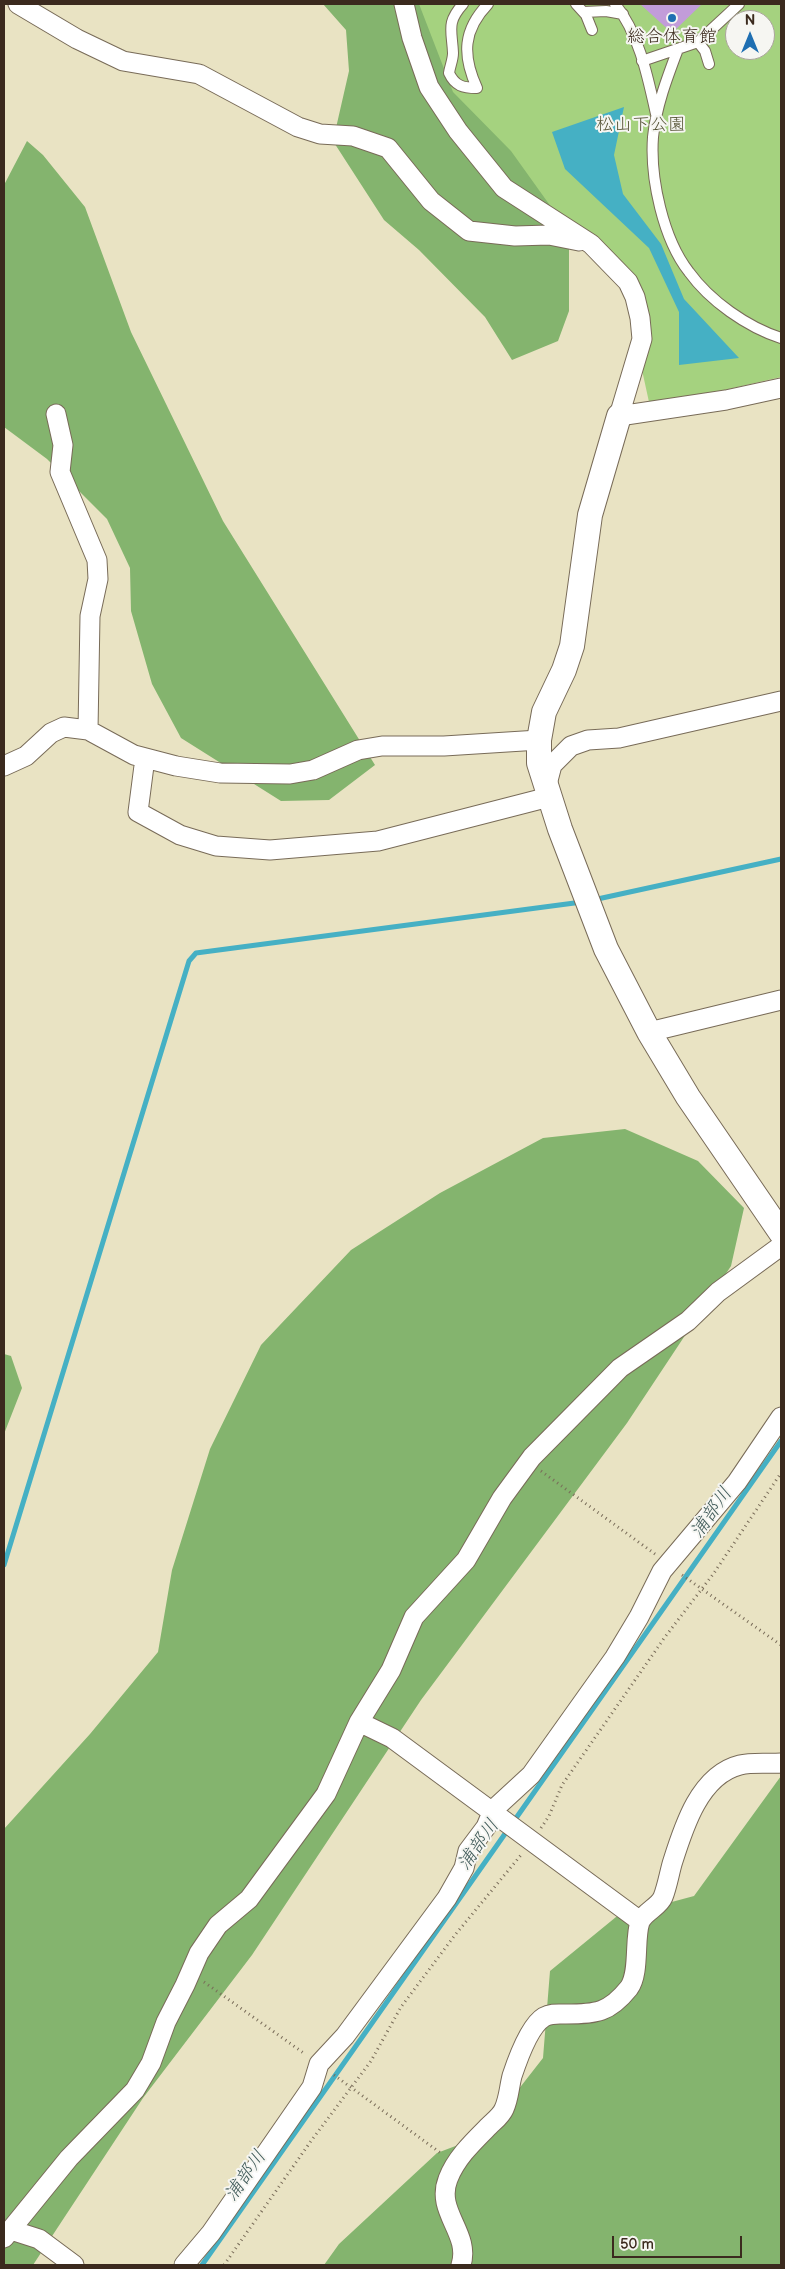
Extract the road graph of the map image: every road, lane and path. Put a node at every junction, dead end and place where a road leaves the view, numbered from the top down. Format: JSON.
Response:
{"nodes":[{"id":1,"x":18,"y":4,"type":"edge"},
{"id":2,"x":404,"y":4,"type":"edge"},
{"id":3,"x":488,"y":4,"type":"edge"},
{"id":4,"x":576,"y":4,"type":"edge"},
{"id":5,"x":615,"y":4,"type":"edge"},
{"id":6,"x":739,"y":4,"type":"edge"},
{"id":7,"x":462,"y":6,"type":"edge"},
{"id":8,"x":584,"y":12,"type":"junction"},
{"id":9,"x":623,"y":14,"type":"junction"},
{"id":10,"x":476,"y":16,"type":"junction"},
{"id":11,"x":592,"y":30,"type":"dead end"},
{"id":12,"x":698,"y":42,"type":"junction"},
{"id":13,"x":678,"y":49,"type":"junction"},
{"id":14,"x":642,"y":61,"type":"junction"},
{"id":15,"x":709,"y":64,"type":"dead end"},
{"id":16,"x":656,"y":115,"type":"junction"},
{"id":17,"x":591,"y":244,"type":"junction"},
{"id":18,"x":781,"y":338,"type":"edge"},
{"id":19,"x":781,"y":388,"type":"edge"},
{"id":20,"x":56,"y":414,"type":"dead end"},
{"id":21,"x":619,"y":416,"type":"junction"},
{"id":22,"x":781,"y":700,"type":"edge"},
{"id":23,"x":88,"y":730,"type":"junction"},
{"id":24,"x":539,"y":740,"type":"junction"},
{"id":25,"x":145,"y":758,"type":"junction"},
{"id":26,"x":4,"y":766,"type":"edge"},
{"id":27,"x":547,"y":793,"type":"junction"},
{"id":28,"x":781,"y":1000,"type":"edge"},
{"id":29,"x":649,"y":1032,"type":"junction"},
{"id":30,"x":781,"y":1233,"type":"edge"},
{"id":31,"x":781,"y":1246,"type":"edge"},
{"id":32,"x":781,"y":1417,"type":"edge"},
{"id":33,"x":781,"y":1473,"type":"edge"},
{"id":34,"x":359,"y":1722,"type":"junction"},
{"id":35,"x":781,"y":1763,"type":"edge"},
{"id":36,"x":493,"y":1810,"type":"junction"},
{"id":37,"x":533,"y":1841,"type":"junction"},
{"id":38,"x":640,"y":1921,"type":"junction"},
{"id":39,"x":7,"y":2234,"type":"edge"},
{"id":40,"x":74,"y":2265,"type":"edge"},
{"id":41,"x":184,"y":2265,"type":"edge"},
{"id":42,"x":224,"y":2265,"type":"edge"},
{"id":43,"x":461,"y":2265,"type":"edge"}],
"edges":[{"from":1,"to":17,"type":"street"},
{"from":2,"to":17,"type":"street"},
{"from":3,"to":10,"type":"lane"},
{"from":4,"to":8,"type":"lane"},
{"from":5,"to":9,"type":"lane"},
{"from":6,"to":12,"type":"lane"},
{"from":7,"to":10,"type":"lane"},
{"from":7,"to":10,"type":"lane"},
{"from":8,"to":9,"type":"lane"},
{"from":8,"to":11,"type":"lane"},
{"from":9,"to":14,"type":"lane"},
{"from":12,"to":13,"type":"lane"},
{"from":12,"to":15,"type":"lane"},
{"from":13,"to":14,"type":"lane"},
{"from":13,"to":16,"type":"lane"},
{"from":14,"to":16,"type":"lane"},
{"from":16,"to":18,"type":"lane"},
{"from":17,"to":21,"type":"street"},
{"from":19,"to":21,"type":"street"},
{"from":20,"to":23,"type":"street"},
{"from":21,"to":24,"type":"street"},
{"from":22,"to":27,"type":"street"},
{"from":23,"to":25,"type":"street"},
{"from":23,"to":26,"type":"street"},
{"from":24,"to":25,"type":"street"},
{"from":24,"to":27,"type":"street"},
{"from":25,"to":27,"type":"street"},
{"from":27,"to":29,"type":"street"},
{"from":28,"to":29,"type":"street"},
{"from":29,"to":30,"type":"street"},
{"from":31,"to":34,"type":"street"},
{"from":32,"to":36,"type":"street"},
{"from":33,"to":37,"type":"path"},
{"from":34,"to":36,"type":"street"},
{"from":34,"to":39,"type":"street"},
{"from":35,"to":38,"type":"street"},
{"from":36,"to":37,"type":"street"},
{"from":36,"to":41,"type":"street"},
{"from":37,"to":38,"type":"street"},
{"from":37,"to":42,"type":"path"},
{"from":38,"to":43,"type":"street"},
{"from":39,"to":40,"type":"street"}]}
